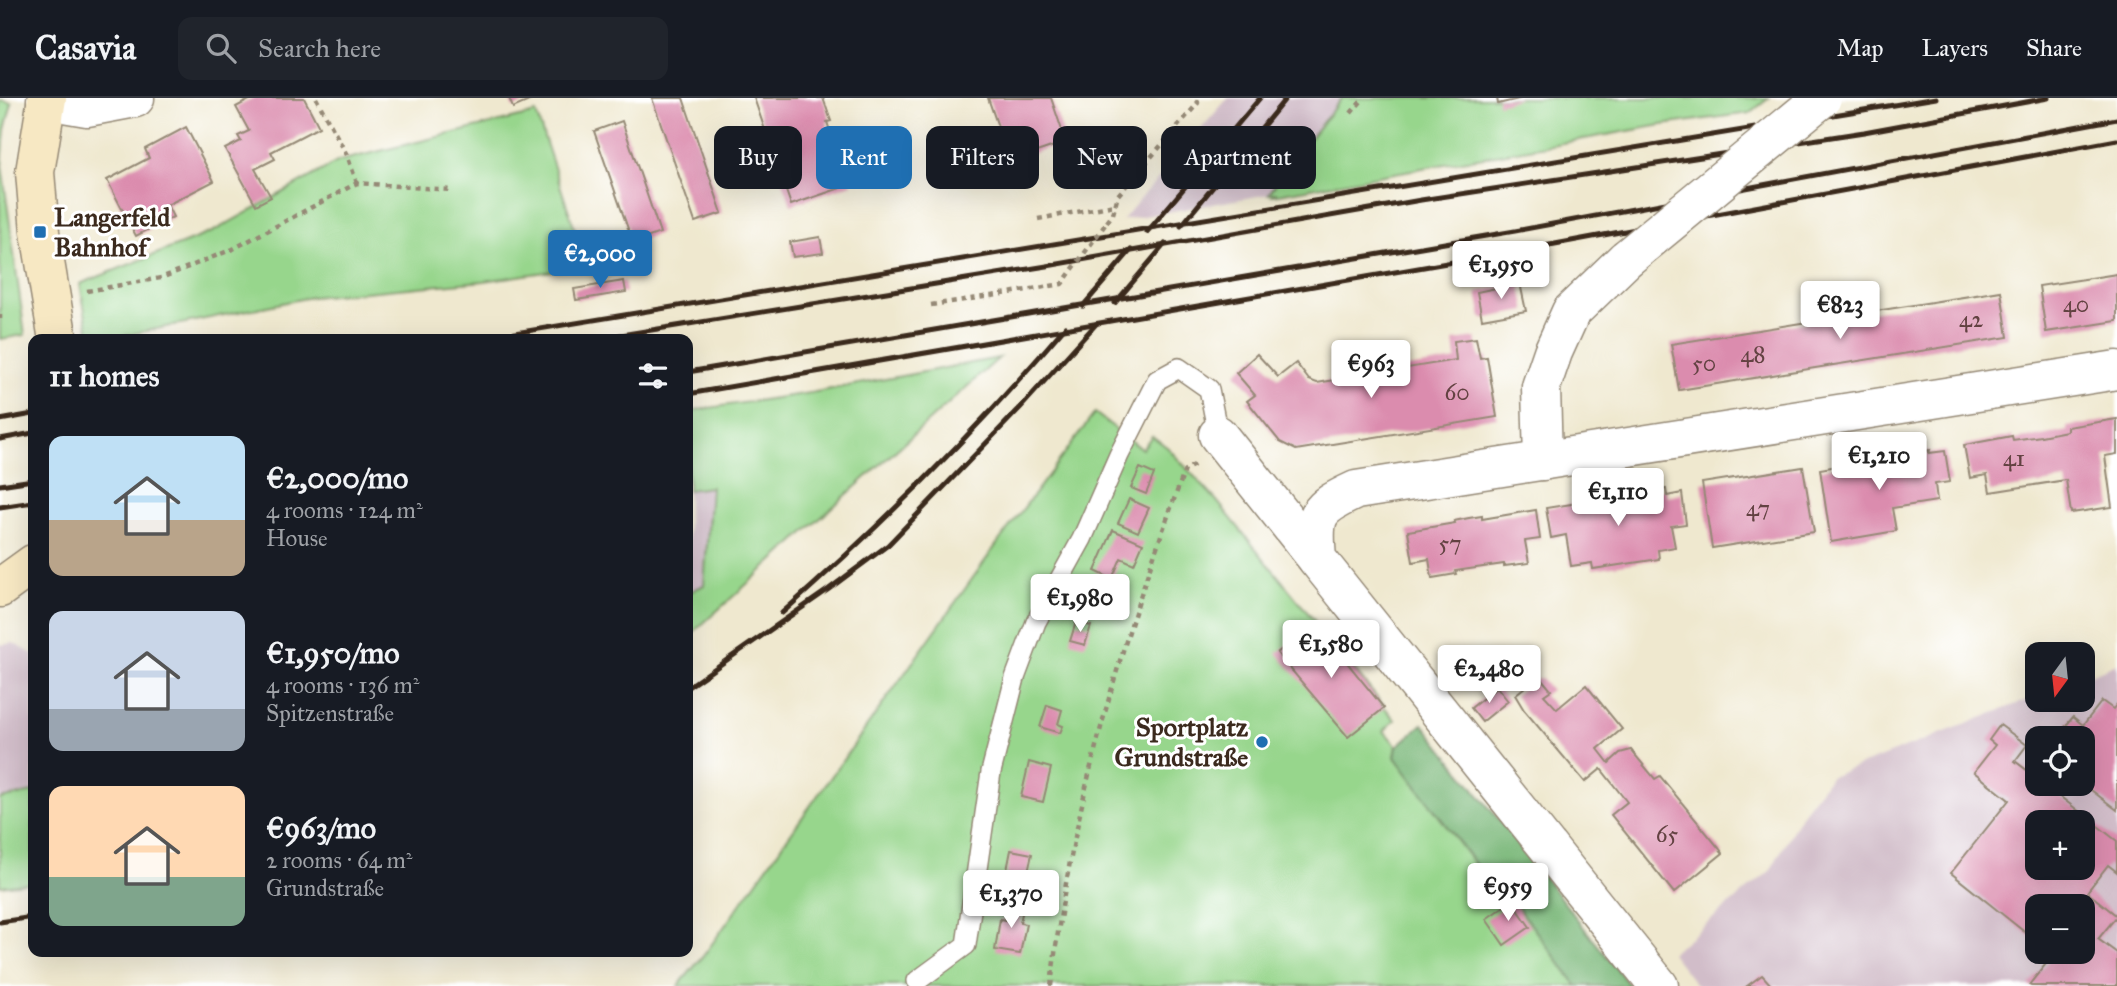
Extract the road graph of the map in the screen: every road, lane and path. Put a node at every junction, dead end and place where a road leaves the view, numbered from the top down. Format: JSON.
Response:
{"nodes":[{"id":1,"x":135,"y":98,"type":"edge"},
{"id":2,"x":316,"y":98,"type":"edge"},
{"id":3,"x":1197,"y":98,"type":"edge"},
{"id":4,"x":1364,"y":98,"type":"edge"},
{"id":5,"x":1822,"y":98,"type":"edge"},
{"id":6,"x":46,"y":99,"type":"edge"},
{"id":7,"x":1351,"y":113,"type":"dead end"},
{"id":8,"x":357,"y":183,"type":"junction"},
{"id":9,"x":451,"y":190,"type":"dead end"},
{"id":10,"x":1115,"y":205,"type":"junction"},
{"id":11,"x":1038,"y":219,"type":"dead end"},
{"id":12,"x":931,"y":305,"type":"dead end"},
{"id":13,"x":55,"y":325,"type":"edge"},
{"id":14,"x":2117,"y":370,"type":"edge"},
{"id":15,"x":1223,"y":441,"type":"junction"},
{"id":16,"x":1543,"y":461,"type":"junction"},
{"id":17,"x":1317,"y":559,"type":"junction"},
{"id":18,"x":918,"y":981,"type":"dead end"},
{"id":19,"x":1051,"y":986,"type":"edge"},
{"id":20,"x":1659,"y":986,"type":"edge"}],
"edges":[{"from":1,"to":6,"type":"street"},
{"from":2,"to":8,"type":"path"},
{"from":3,"to":10,"type":"path"},
{"from":4,"to":7,"type":"path"},
{"from":5,"to":16,"type":"street","bridge":true},
{"from":6,"to":13,"type":"street"},
{"from":8,"to":9,"type":"path"},
{"from":8,"to":13,"type":"path"},
{"from":10,"to":11,"type":"path"},
{"from":10,"to":12,"type":"path","bridge":true},
{"from":14,"to":16,"type":"street"},
{"from":15,"to":17,"type":"street"},
{"from":15,"to":18,"type":"lane"},
{"from":15,"to":19,"type":"path"},
{"from":16,"to":17,"type":"street"},
{"from":17,"to":20,"type":"street"}]}
